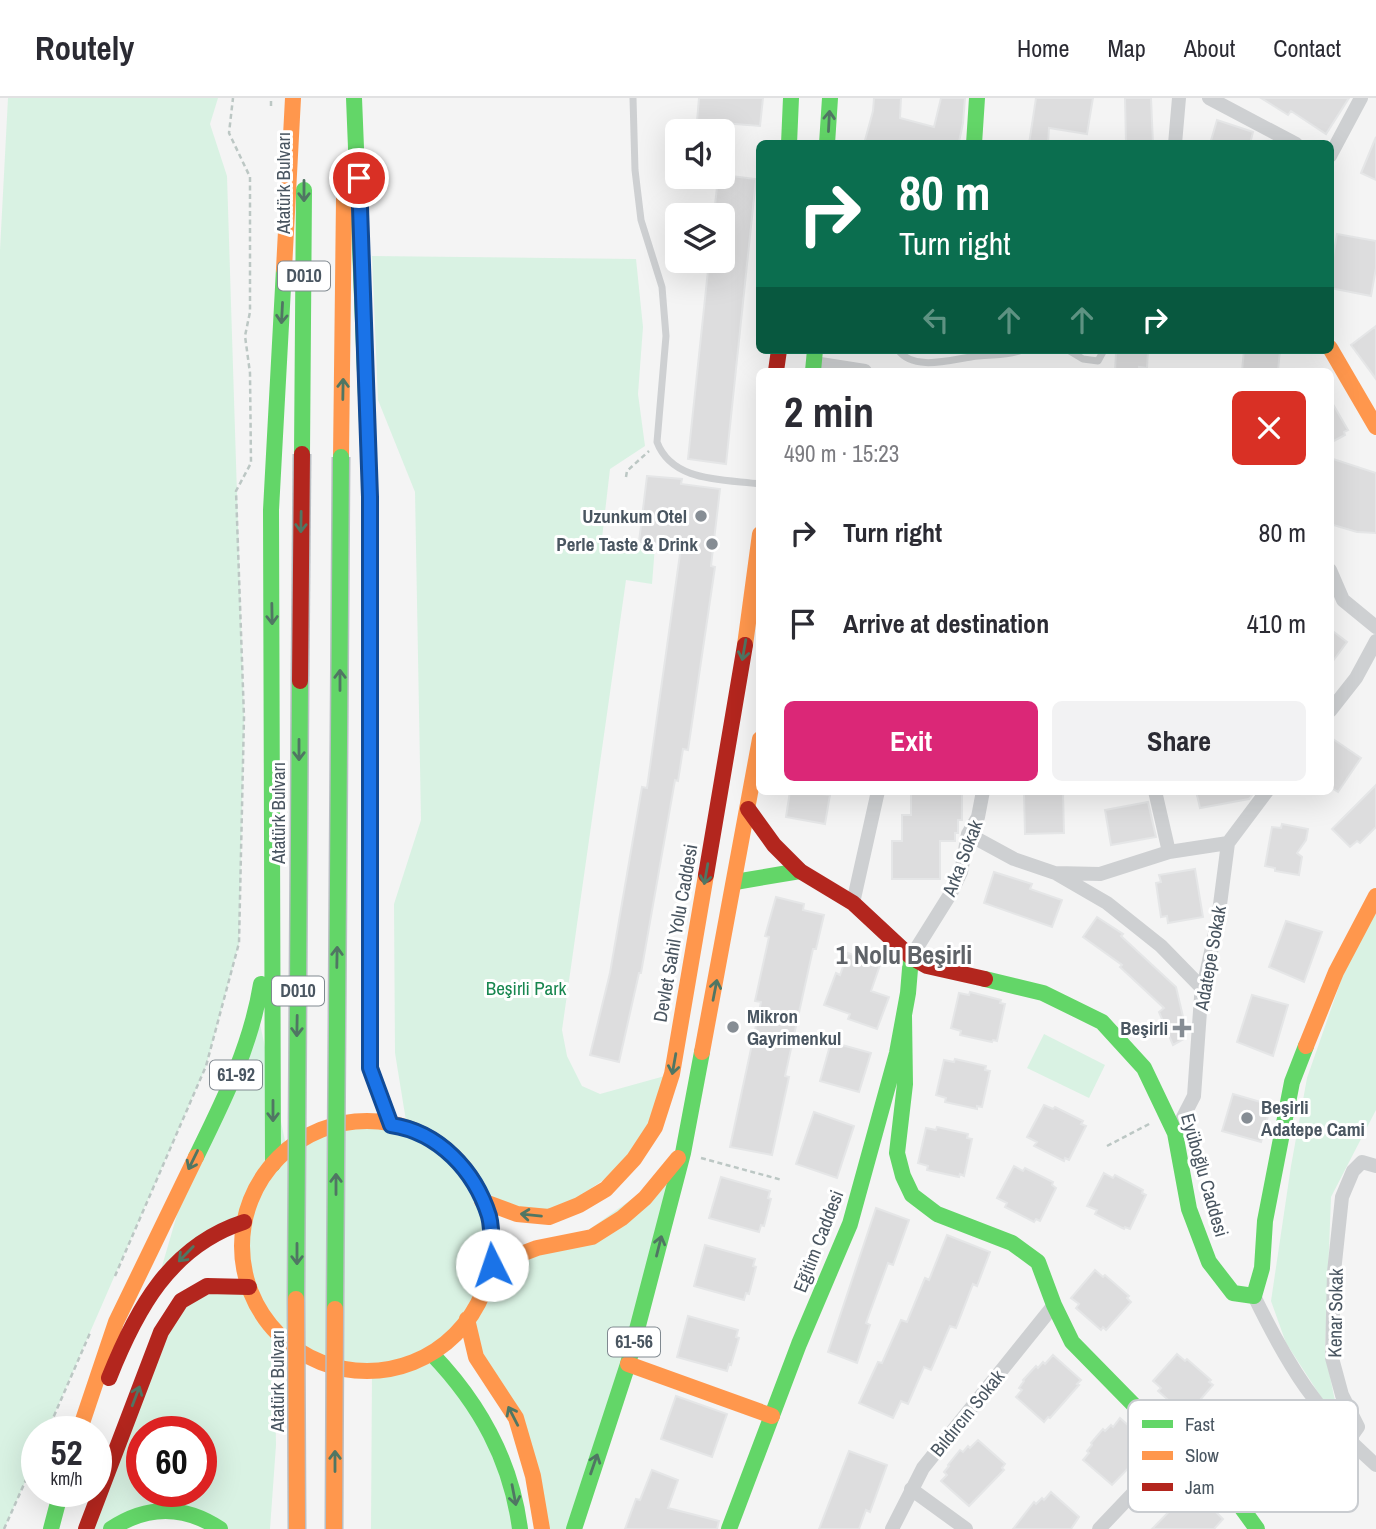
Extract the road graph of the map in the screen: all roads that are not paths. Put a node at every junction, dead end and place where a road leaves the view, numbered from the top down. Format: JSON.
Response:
{"nodes":[{"id":1,"x":293,"y":98,"type":"edge"},
{"id":2,"x":304,"y":98,"type":"edge"},
{"id":3,"x":344,"y":98,"type":"edge"},
{"id":4,"x":355,"y":98,"type":"edge"},
{"id":5,"x":633,"y":98,"type":"edge"},
{"id":6,"x":791,"y":98,"type":"edge"},
{"id":7,"x":830,"y":98,"type":"edge"},
{"id":8,"x":977,"y":98,"type":"edge"},
{"id":9,"x":1178,"y":98,"type":"edge"},
{"id":10,"x":1209,"y":98,"type":"edge"},
{"id":11,"x":1361,"y":98,"type":"edge"},
{"id":12,"x":789,"y":140,"type":"edge"},
{"id":13,"x":827,"y":140,"type":"edge"},
{"id":14,"x":974,"y":140,"type":"edge"},
{"id":15,"x":1175,"y":140,"type":"edge"},
{"id":16,"x":1288,"y":140,"type":"edge"},
{"id":17,"x":1334,"y":149,"type":"edge"},
{"id":18,"x":901,"y":354,"type":"edge"},
{"id":19,"x":1010,"y":354,"type":"edge"},
{"id":20,"x":1075,"y":354,"type":"edge"},
{"id":21,"x":1102,"y":354,"type":"edge"},
{"id":22,"x":1333,"y":354,"type":"edge"},
{"id":23,"x":814,"y":361,"type":"edge"},
{"id":24,"x":850,"y":368,"type":"edge"},
{"id":25,"x":1376,"y":427,"type":"edge"},
{"id":26,"x":756,"y":483,"type":"edge"},
{"id":27,"x":756,"y":568,"type":"edge"},
{"id":28,"x":1334,"y":579,"type":"edge"},
{"id":29,"x":1376,"y":627,"type":"edge"},
{"id":30,"x":1376,"y":641,"type":"edge"},
{"id":31,"x":273,"y":690,"type":"junction"},
{"id":32,"x":1334,"y":706,"type":"edge"},
{"id":33,"x":756,"y":762,"type":"edge"},
{"id":34,"x":877,"y":795,"type":"edge"},
{"id":35,"x":983,"y":795,"type":"edge"},
{"id":36,"x":1157,"y":795,"type":"edge"},
{"id":37,"x":1264,"y":795,"type":"edge"},
{"id":38,"x":748,"y":809,"type":"junction"},
{"id":39,"x":968,"y":834,"type":"junction"},
{"id":40,"x":1228,"y":844,"type":"junction"},
{"id":41,"x":1169,"y":852,"type":"junction"},
{"id":42,"x":800,"y":871,"type":"junction"},
{"id":43,"x":1055,"y":873,"type":"junction"},
{"id":44,"x":736,"y":882,"type":"junction"},
{"id":45,"x":1376,"y":896,"type":"edge"},
{"id":46,"x":853,"y":903,"type":"junction"},
{"id":47,"x":911,"y":957,"type":"junction"},
{"id":48,"x":1203,"y":989,"type":"junction"},
{"id":49,"x":904,"y":1016,"type":"junction"},
{"id":50,"x":391,"y":1125,"type":"junction"},
{"id":51,"x":1175,"y":1133,"type":"junction"},
{"id":52,"x":683,"y":1153,"type":"junction"},
{"id":53,"x":273,"y":1164,"type":"junction"},
{"id":54,"x":1376,"y":1166,"type":"edge"},
{"id":55,"x":482,"y":1201,"type":"junction"},
{"id":56,"x":244,"y":1222,"type":"junction"},
{"id":57,"x":492,"y":1265,"type":"junction"},
{"id":58,"x":249,"y":1287,"type":"junction"},
{"id":59,"x":1254,"y":1296,"type":"junction"},
{"id":60,"x":1054,"y":1305,"type":"junction"},
{"id":61,"x":467,"y":1319,"type":"junction"},
{"id":62,"x":432,"y":1354,"type":"junction"},
{"id":63,"x":628,"y":1364,"type":"junction"},
{"id":64,"x":1129,"y":1400,"type":"edge"},
{"id":65,"x":1314,"y":1400,"type":"edge"},
{"id":66,"x":1344,"y":1400,"type":"edge"},
{"id":67,"x":84,"y":1416,"type":"edge"},
{"id":68,"x":95,"y":1416,"type":"edge"},
{"id":69,"x":772,"y":1416,"type":"junction"},
{"id":70,"x":1358,"y":1450,"type":"edge"},
{"id":71,"x":1376,"y":1465,"type":"edge"},
{"id":72,"x":911,"y":1489,"type":"junction"},
{"id":73,"x":1128,"y":1498,"type":"edge"},
{"id":74,"x":57,"y":1507,"type":"edge"},
{"id":75,"x":61,"y":1507,"type":"edge"},
{"id":76,"x":1245,"y":1512,"type":"edge"},
{"id":77,"x":52,"y":1529,"type":"edge"},
{"id":78,"x":86,"y":1529,"type":"edge"},
{"id":79,"x":111,"y":1529,"type":"edge"},
{"id":80,"x":220,"y":1529,"type":"edge"},
{"id":81,"x":297,"y":1529,"type":"edge"},
{"id":82,"x":334,"y":1529,"type":"edge"},
{"id":83,"x":520,"y":1529,"type":"edge"},
{"id":84,"x":542,"y":1529,"type":"edge"},
{"id":85,"x":574,"y":1529,"type":"edge"},
{"id":86,"x":729,"y":1529,"type":"edge"},
{"id":87,"x":892,"y":1529,"type":"edge"},
{"id":88,"x":966,"y":1529,"type":"edge"},
{"id":89,"x":1099,"y":1529,"type":"edge"},
{"id":90,"x":1257,"y":1529,"type":"edge"}],
"edges":[{"from":1,"to":31,"type":"main road","one_way":true},
{"from":2,"to":81,"type":"main road","name":"Atatürk Bulvarı","number":"D010","one_way":true,"bridge":true},
{"from":82,"to":3,"type":"main road","number":"D010","one_way":true,"bridge":true},
{"from":4,"to":50,"type":"main road"},
{"from":5,"to":26,"type":"lane"},
{"from":6,"to":12,"type":"main road"},
{"from":13,"to":7,"type":"main road","one_way":true},
{"from":8,"to":14,"type":"main road"},
{"from":9,"to":15,"type":"street"},
{"from":10,"to":16,"type":"street"},
{"from":11,"to":17,"type":"street"},
{"from":18,"to":19,"type":"lane"},
{"from":20,"to":21,"type":"lane"},
{"from":22,"to":25,"type":"main road"},
{"from":23,"to":24,"type":"street"},
{"from":27,"to":55,"type":"main road","name":"Devlet Sahil Yolu Caddesi","one_way":true},
{"from":28,"to":29,"type":"street"},
{"from":30,"to":32,"type":"street"},
{"from":31,"to":53,"type":"main road","one_way":true},
{"from":31,"to":67,"type":"main road","number":"61-92","one_way":true},
{"from":33,"to":38,"type":"main road"},
{"from":34,"to":46,"type":"street"},
{"from":35,"to":39,"type":"street","name":"Arka Sokak"},
{"from":36,"to":41,"type":"street"},
{"from":37,"to":40,"type":"street","name":"Adatepe Sokak"},
{"from":38,"to":42,"type":"main road","name":"Eyüboğlu Caddesi"},
{"from":38,"to":44,"type":"main road"},
{"from":39,"to":43,"type":"street"},
{"from":39,"to":47,"type":"street","name":"Arka Sokak"},
{"from":40,"to":41,"type":"street"},
{"from":40,"to":48,"type":"street","name":"Adatepe Sokak"},
{"from":41,"to":43,"type":"street"},
{"from":42,"to":44,"type":"main road"},
{"from":42,"to":46,"type":"main road","name":"Eyüboğlu Caddesi"},
{"from":43,"to":48,"type":"street"},
{"from":52,"to":44,"type":"main road","one_way":true},
{"from":45,"to":59,"type":"main road"},
{"from":46,"to":47,"type":"main road","name":"Eyüboğlu Caddesi"},
{"from":47,"to":49,"type":"main road","name":"Eğitim Caddesi"},
{"from":47,"to":51,"type":"main road","name":"Eyüboğlu Caddesi"},
{"from":48,"to":51,"type":"street","name":"Adatepe Sokak"},
{"from":49,"to":60,"type":"main road"},
{"from":49,"to":69,"type":"main road","name":"Eğitim Caddesi"},
{"from":50,"to":53,"type":"main road"},
{"from":50,"to":55,"type":"main road"},
{"from":51,"to":59,"type":"main road","name":"Eyüboğlu Caddesi"},
{"from":52,"to":57,"type":"main road"},
{"from":63,"to":52,"type":"main road","number":"61-56","one_way":true},
{"from":53,"to":56,"type":"main road"},
{"from":54,"to":66,"type":"street","name":"Kenar Sokak"},
{"from":55,"to":57,"type":"main road"},
{"from":56,"to":58,"type":"main road"},
{"from":56,"to":68,"type":"main road","one_way":true},
{"from":57,"to":61,"type":"main road"},
{"from":58,"to":62,"type":"main road"},
{"from":78,"to":58,"type":"main road","one_way":true},
{"from":59,"to":65,"type":"street"},
{"from":60,"to":64,"type":"main road"},
{"from":60,"to":72,"type":"street","name":"Bıldırcın Sokak"},
{"from":61,"to":62,"type":"main road"},
{"from":84,"to":61,"type":"main road","one_way":true},
{"from":62,"to":83,"type":"main road","one_way":true},
{"from":63,"to":69,"type":"main road"},
{"from":85,"to":63,"type":"main road","number":"61-56","one_way":true},
{"from":69,"to":86,"type":"main road","name":"Eğitim Caddesi"},
{"from":70,"to":71,"type":"street"},
{"from":72,"to":87,"type":"street","name":"Bıldırcın Sokak"},
{"from":72,"to":88,"type":"street"},
{"from":73,"to":89,"type":"street"},
{"from":74,"to":77,"type":"main road"},
{"from":75,"to":77,"type":"main road"},
{"from":76,"to":90,"type":"main road"},
{"from":79,"to":80,"type":"main road"}]}
